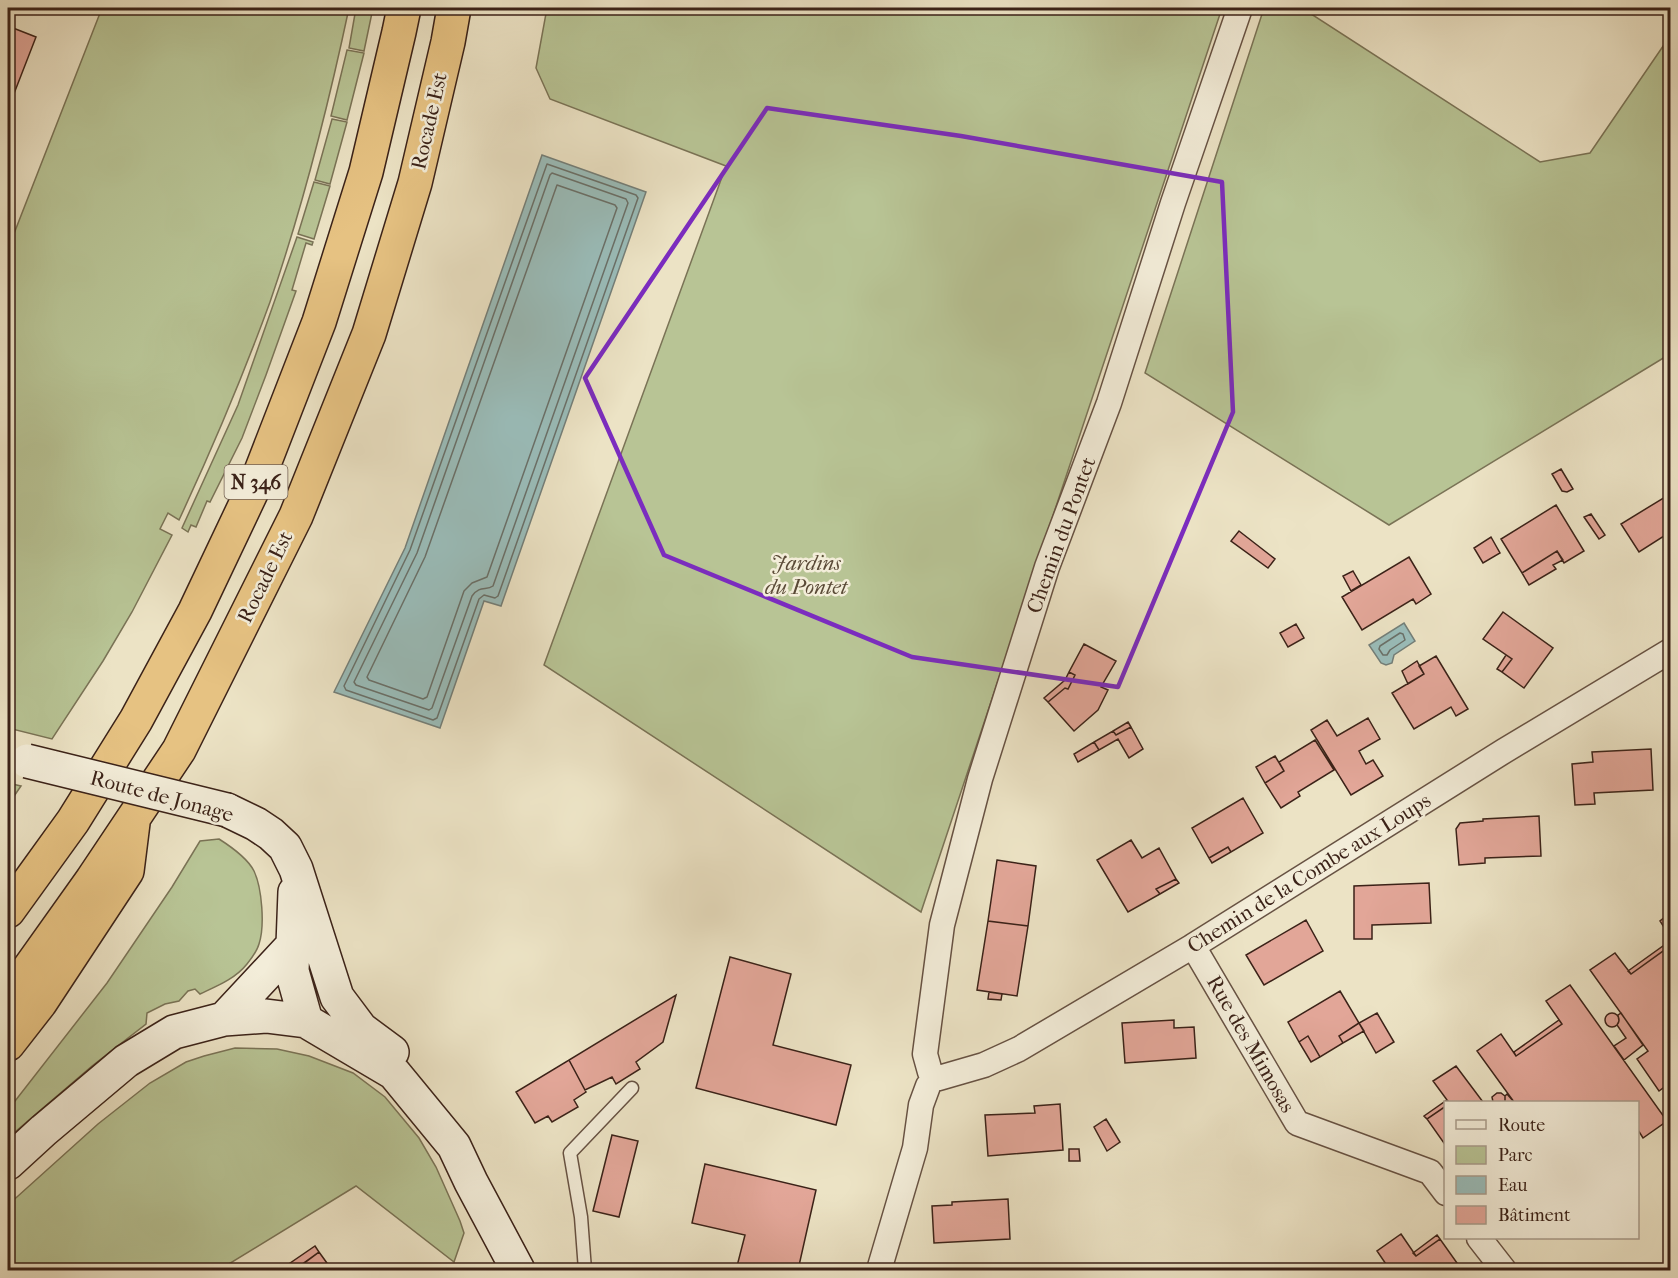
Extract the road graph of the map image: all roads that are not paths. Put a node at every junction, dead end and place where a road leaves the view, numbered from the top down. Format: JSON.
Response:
{"nodes":[{"id":1,"x":404,"y":8,"type":"edge"},
{"id":2,"x":454,"y":8,"type":"edge"},
{"id":3,"x":1240,"y":8,"type":"edge"},
{"id":4,"x":1671,"y":651,"type":"edge"},
{"id":5,"x":17,"y":758,"type":"edge"},
{"id":6,"x":133,"y":815,"type":"junction"},
{"id":7,"x":296,"y":869,"type":"junction"},
{"id":8,"x":8,"y":911,"type":"edge"},
{"id":9,"x":292,"y":945,"type":"junction"},
{"id":10,"x":1193,"y":946,"type":"junction"},
{"id":11,"x":8,"y":998,"type":"edge"},
{"id":12,"x":224,"y":1019,"type":"junction"},
{"id":13,"x":306,"y":1021,"type":"junction"},
{"id":14,"x":8,"y":1044,"type":"edge"},
{"id":15,"x":932,"y":1078,"type":"junction"},
{"id":16,"x":632,"y":1088,"type":"dead end"},
{"id":17,"x":8,"y":1163,"type":"edge"},
{"id":18,"x":1444,"y":1190,"type":"edge"},
{"id":19,"x":1480,"y":1239,"type":"edge"},
{"id":20,"x":514,"y":1263,"type":"edge"},
{"id":21,"x":585,"y":1270,"type":"edge"},
{"id":22,"x":879,"y":1270,"type":"edge"},
{"id":23,"x":1504,"y":1270,"type":"edge"}],
"edges":[{"from":1,"to":8,"type":"highway","number":"N 346"},
{"from":2,"to":6,"type":"highway","name":"Rocade Est","number":"N 346"},
{"from":3,"to":15,"type":"street","name":"Chemin du Pontet"},
{"from":4,"to":10,"type":"street","name":"Chemin de la Combe aux Loups"},
{"from":5,"to":7,"type":"main road","name":"Route de Jonage","bridge":true},
{"from":6,"to":11,"type":"highway","name":"Rocade Est","number":"N 346"},
{"from":6,"to":14,"type":"highway"},
{"from":7,"to":9,"type":"main road"},
{"from":7,"to":20,"type":"main road","name":"Route de Jonage"},
{"from":9,"to":12,"type":"main road"},
{"from":9,"to":13,"type":"main road"},
{"from":10,"to":15,"type":"street","name":"Chemin de la Combe aux Loups"},
{"from":10,"to":18,"type":"street","name":"Rue des Mimosas"},
{"from":12,"to":13,"type":"main road"},
{"from":12,"to":17,"type":"main road"},
{"from":13,"to":20,"type":"main road"},
{"from":15,"to":22,"type":"street"},
{"from":16,"to":21,"type":"lane"},
{"from":19,"to":23,"type":"street"}]}
